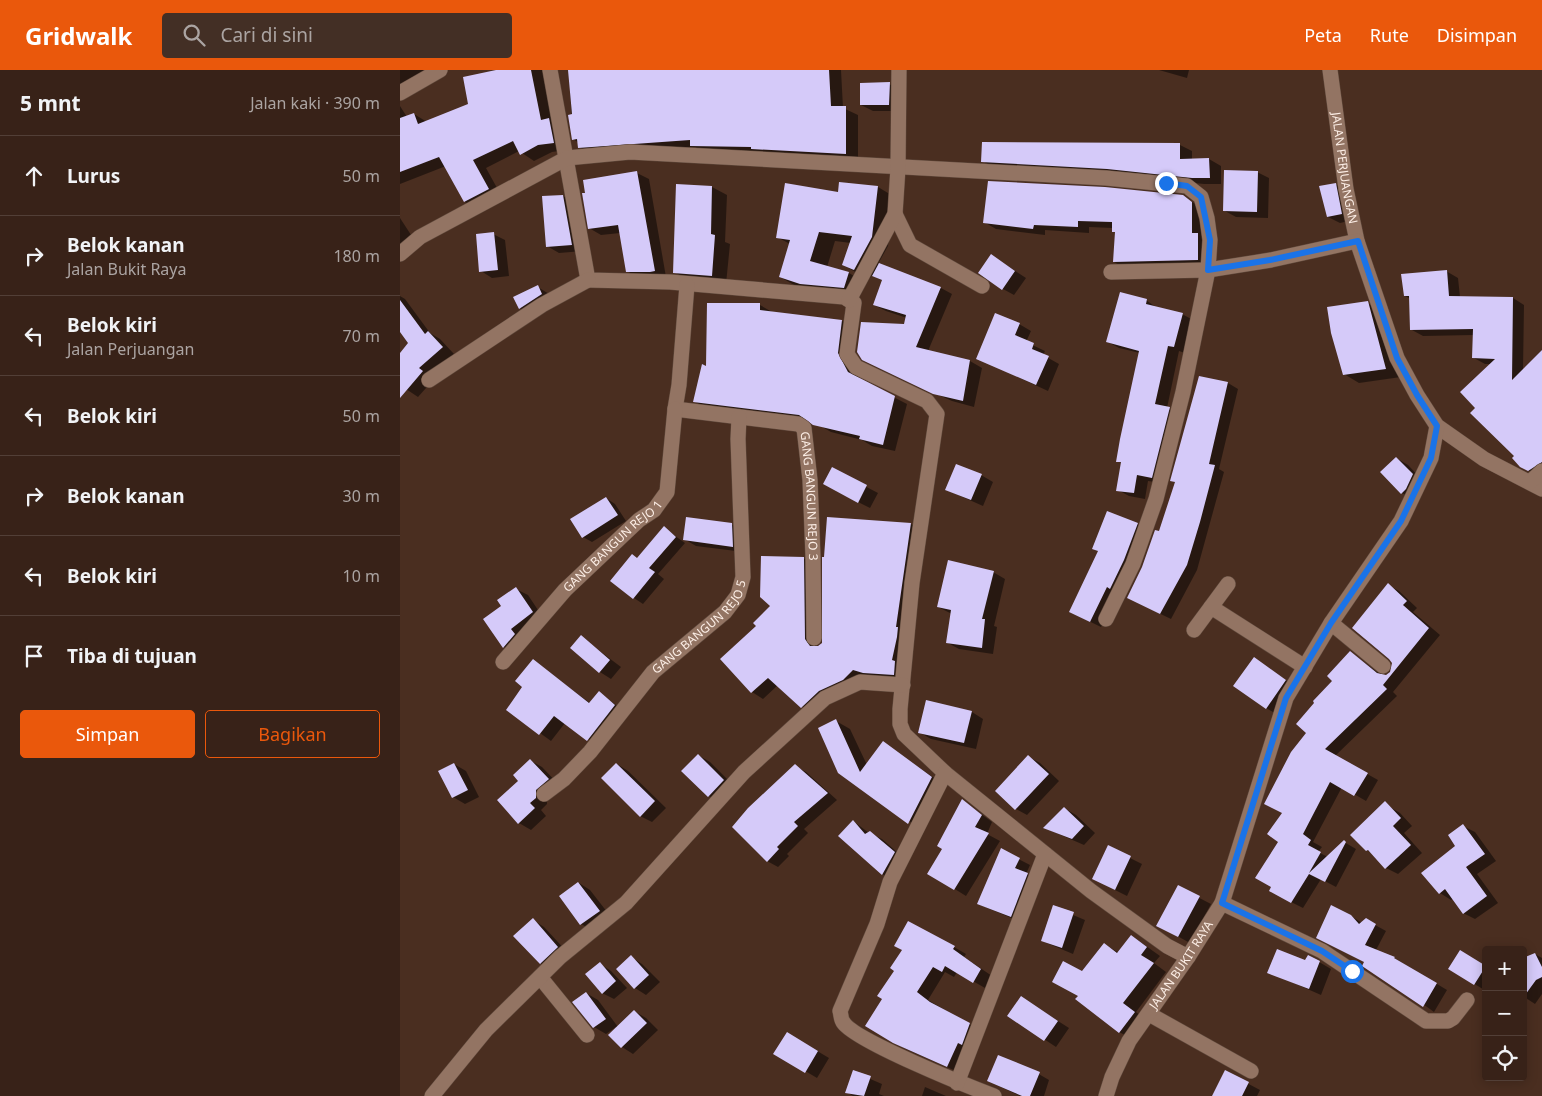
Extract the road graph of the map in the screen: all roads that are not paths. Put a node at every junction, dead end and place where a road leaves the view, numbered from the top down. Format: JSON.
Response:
{"nodes":[{"id":1,"x":440,"y":70,"type":"edge"},
{"id":2,"x":550,"y":70,"type":"edge"},
{"id":3,"x":898,"y":70,"type":"edge"},
{"id":4,"x":1330,"y":70,"type":"edge"},
{"id":5,"x":400,"y":93,"type":"edge"},
{"id":6,"x":567,"y":158,"type":"junction"},
{"id":7,"x":898,"y":168,"type":"junction"},
{"id":8,"x":895,"y":214,"type":"junction"},
{"id":9,"x":1358,"y":241,"type":"junction"},
{"id":10,"x":400,"y":254,"type":"edge"},
{"id":11,"x":1208,"y":270,"type":"junction"},
{"id":12,"x":1111,"y":272,"type":"dead end"},
{"id":13,"x":588,"y":280,"type":"junction"},
{"id":14,"x":687,"y":285,"type":"junction"},
{"id":15,"x":982,"y":286,"type":"dead end"},
{"id":16,"x":850,"y":300,"type":"junction"},
{"id":17,"x":429,"y":380,"type":"dead end"},
{"id":18,"x":675,"y":409,"type":"junction"},
{"id":19,"x":739,"y":417,"type":"junction"},
{"id":20,"x":1437,"y":426,"type":"junction"},
{"id":21,"x":1542,"y":471,"type":"edge"},
{"id":22,"x":1536,"y":485,"type":"edge"},
{"id":23,"x":1228,"y":584,"type":"dead end"},
{"id":24,"x":1211,"y":607,"type":"junction"},
{"id":25,"x":1106,"y":620,"type":"dead end"},
{"id":26,"x":1331,"y":623,"type":"junction"},
{"id":27,"x":1194,"y":630,"type":"dead end"},
{"id":28,"x":814,"y":638,"type":"dead end"},
{"id":29,"x":503,"y":662,"type":"dead end"},
{"id":30,"x":1383,"y":666,"type":"dead end"},
{"id":31,"x":1305,"y":667,"type":"junction"},
{"id":32,"x":903,"y":685,"type":"junction"},
{"id":33,"x":945,"y":773,"type":"junction"},
{"id":34,"x":544,"y":794,"type":"dead end"},
{"id":35,"x":1045,"y":854,"type":"junction"},
{"id":36,"x":1222,"y":903,"type":"junction"},
{"id":37,"x":1188,"y":957,"type":"junction"},
{"id":38,"x":540,"y":977,"type":"junction"},
{"id":39,"x":1467,"y":1000,"type":"dead end"},
{"id":40,"x":1149,"y":1014,"type":"junction"},
{"id":41,"x":587,"y":1035,"type":"dead end"},
{"id":42,"x":1251,"y":1071,"type":"dead end"},
{"id":43,"x":957,"y":1083,"type":"junction"},
{"id":44,"x":432,"y":1096,"type":"edge"},
{"id":45,"x":994,"y":1096,"type":"edge"},
{"id":46,"x":1106,"y":1096,"type":"edge"}],
"edges":[{"from":1,"to":5,"type":"street"},
{"from":2,"to":6,"type":"street"},
{"from":3,"to":7,"type":"street"},
{"from":4,"to":9,"type":"street","name":"JALAN PERJUANGAN"},
{"from":6,"to":7,"type":"street"},
{"from":6,"to":10,"type":"street"},
{"from":6,"to":13,"type":"street"},
{"from":7,"to":8,"type":"street"},
{"from":7,"to":11,"type":"street"},
{"from":8,"to":15,"type":"street"},
{"from":8,"to":16,"type":"street"},
{"from":9,"to":11,"type":"street"},
{"from":9,"to":20,"type":"street","name":"JALAN PERJUANGAN"},
{"from":11,"to":12,"type":"street"},
{"from":11,"to":25,"type":"street"},
{"from":13,"to":14,"type":"street"},
{"from":13,"to":17,"type":"street"},
{"from":14,"to":16,"type":"street"},
{"from":14,"to":18,"type":"street"},
{"from":16,"to":32,"type":"street"},
{"from":18,"to":19,"type":"street","name":"GANG BANGUN REJO 3"},
{"from":18,"to":29,"type":"street","name":"GANG BANGUN REJO 1"},
{"from":19,"to":28,"type":"street","name":"GANG BANGUN REJO 3"},
{"from":19,"to":34,"type":"street","name":"GANG BANGUN REJO 5"},
{"from":20,"to":22,"type":"street","name":"JALAN PERJUANGAN"},
{"from":20,"to":26,"type":"street","name":"JALAN BUKIT RAYA"},
{"from":21,"to":22,"type":"street"},
{"from":23,"to":24,"type":"street"},
{"from":24,"to":27,"type":"street"},
{"from":24,"to":31,"type":"street"},
{"from":26,"to":30,"type":"street"},
{"from":26,"to":31,"type":"street","name":"JALAN BUKIT RAYA"},
{"from":31,"to":36,"type":"street","name":"JALAN BUKIT RAYA"},
{"from":32,"to":33,"type":"street"},
{"from":32,"to":38,"type":"street"},
{"from":33,"to":35,"type":"street"},
{"from":33,"to":43,"type":"street"},
{"from":35,"to":37,"type":"street"},
{"from":35,"to":43,"type":"street"},
{"from":36,"to":37,"type":"street","name":"JALAN BUKIT RAYA"},
{"from":36,"to":39,"type":"street"},
{"from":37,"to":40,"type":"street","name":"JALAN BUKIT RAYA"},
{"from":38,"to":41,"type":"street"},
{"from":38,"to":44,"type":"street"},
{"from":40,"to":42,"type":"street"},
{"from":40,"to":46,"type":"street","name":"JALAN BUKIT RAYA"},
{"from":43,"to":45,"type":"street"}]}
